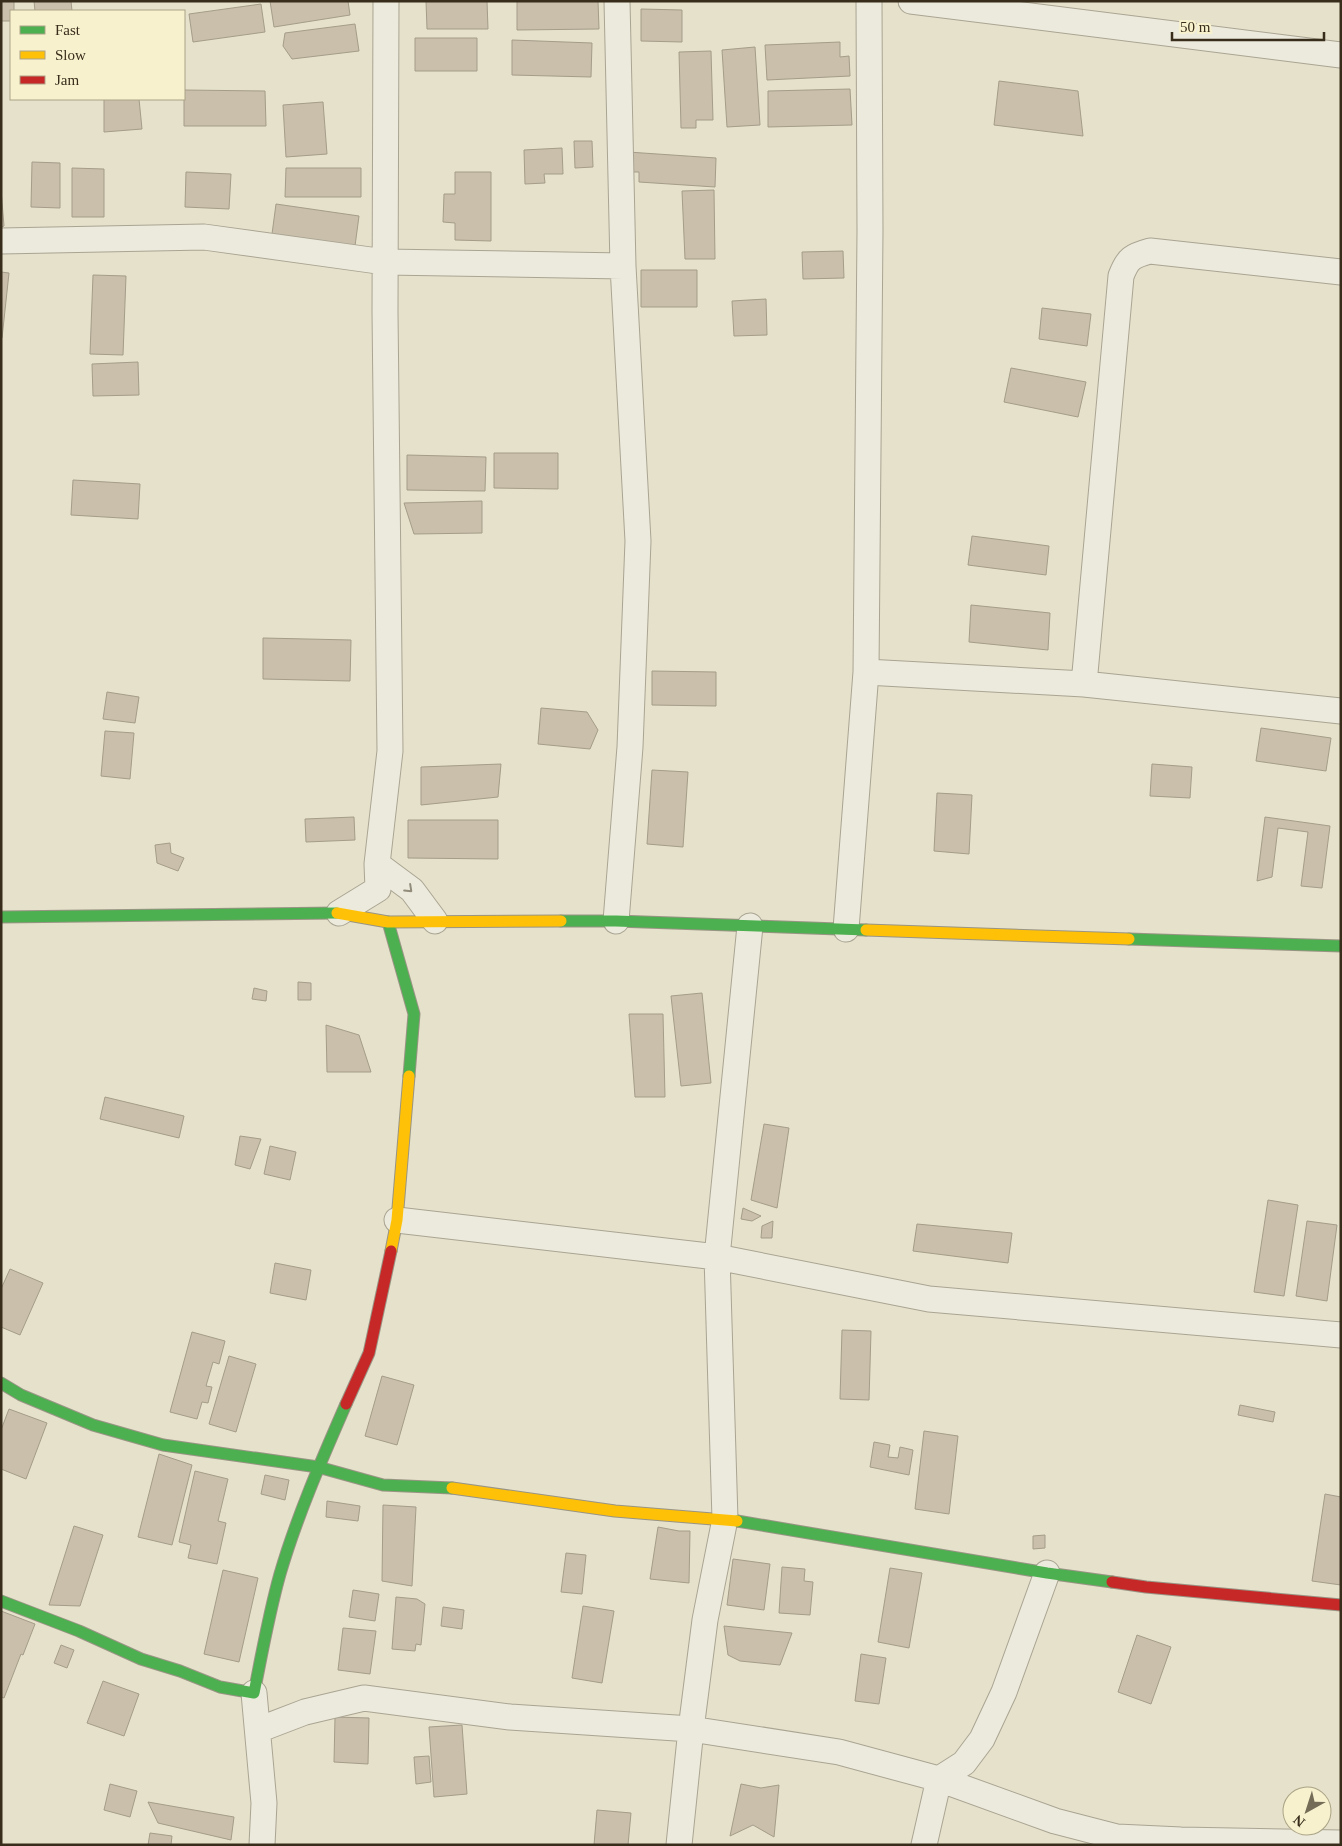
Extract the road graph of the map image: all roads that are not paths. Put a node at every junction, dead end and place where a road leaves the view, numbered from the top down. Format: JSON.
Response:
{"nodes":[{"id":1,"x":386,"y":1,"type":"edge"},
{"id":2,"x":617,"y":1,"type":"edge"},
{"id":3,"x":869,"y":1,"type":"edge"},
{"id":4,"x":911,"y":1,"type":"edge"},
{"id":5,"x":1341,"y":55,"type":"edge"},
{"id":6,"x":1,"y":241,"type":"edge"},
{"id":7,"x":385,"y":262,"type":"junction"},
{"id":8,"x":623,"y":266,"type":"junction"},
{"id":9,"x":1341,"y":272,"type":"edge"},
{"id":10,"x":866,"y":672,"type":"junction"},
{"id":11,"x":1084,"y":684,"type":"junction"},
{"id":12,"x":1341,"y":711,"type":"edge"},
{"id":13,"x":378,"y":864,"type":"junction"},
{"id":14,"x":339,"y":914,"type":"junction"},
{"id":15,"x":1,"y":917,"type":"edge"},
{"id":16,"x":435,"y":921,"type":"junction"},
{"id":17,"x":616,"y":921,"type":"junction"},
{"id":18,"x":388,"y":922,"type":"junction"},
{"id":19,"x":750,"y":926,"type":"junction"},
{"id":20,"x":846,"y":929,"type":"junction"},
{"id":21,"x":1341,"y":946,"type":"edge"},
{"id":22,"x":397,"y":1220,"type":"junction"},
{"id":23,"x":717,"y":1257,"type":"junction"},
{"id":24,"x":1341,"y":1335,"type":"edge"},
{"id":25,"x":1,"y":1383,"type":"edge"},
{"id":26,"x":318,"y":1467,"type":"junction"},
{"id":27,"x":725,"y":1519,"type":"junction"},
{"id":28,"x":1047,"y":1574,"type":"junction"},
{"id":29,"x":1,"y":1601,"type":"edge"},
{"id":30,"x":1341,"y":1605,"type":"edge"},
{"id":31,"x":254,"y":1693,"type":"junction"},
{"id":32,"x":690,"y":1729,"type":"junction"},
{"id":33,"x":258,"y":1730,"type":"junction"},
{"id":34,"x":938,"y":1779,"type":"junction"},
{"id":35,"x":1341,"y":1843,"type":"edge"},
{"id":36,"x":262,"y":1845,"type":"edge"},
{"id":37,"x":679,"y":1845,"type":"edge"},
{"id":38,"x":924,"y":1845,"type":"edge"}],
"edges":[{"from":1,"to":7,"type":"street"},
{"from":2,"to":8,"type":"street"},
{"from":3,"to":10,"type":"street"},
{"from":4,"to":5,"type":"street"},
{"from":6,"to":7,"type":"street"},
{"from":7,"to":8,"type":"street"},
{"from":7,"to":13,"type":"street"},
{"from":8,"to":17,"type":"street"},
{"from":9,"to":11,"type":"street"},
{"from":10,"to":11,"type":"street"},
{"from":10,"to":20,"type":"street"},
{"from":11,"to":12,"type":"street"},
{"from":13,"to":14,"type":"street"},
{"from":13,"to":16,"type":"street","one_way":true},
{"from":14,"to":15,"type":"street"},
{"from":14,"to":18,"type":"street"},
{"from":16,"to":17,"type":"street"},
{"from":16,"to":18,"type":"street"},
{"from":17,"to":19,"type":"street"},
{"from":18,"to":22,"type":"street"},
{"from":19,"to":20,"type":"street"},
{"from":19,"to":23,"type":"street"},
{"from":20,"to":21,"type":"street"},
{"from":22,"to":23,"type":"street"},
{"from":22,"to":26,"type":"street"},
{"from":23,"to":24,"type":"street"},
{"from":23,"to":27,"type":"street"},
{"from":25,"to":26,"type":"street"},
{"from":26,"to":27,"type":"street"},
{"from":26,"to":31,"type":"street"},
{"from":27,"to":28,"type":"street"},
{"from":27,"to":32,"type":"street"},
{"from":28,"to":30,"type":"street"},
{"from":28,"to":34,"type":"street"},
{"from":29,"to":31,"type":"street"},
{"from":31,"to":33,"type":"street"},
{"from":32,"to":33,"type":"street"},
{"from":32,"to":34,"type":"street"},
{"from":32,"to":37,"type":"street"},
{"from":33,"to":36,"type":"street"},
{"from":34,"to":35,"type":"street"},
{"from":34,"to":38,"type":"street"}]}
